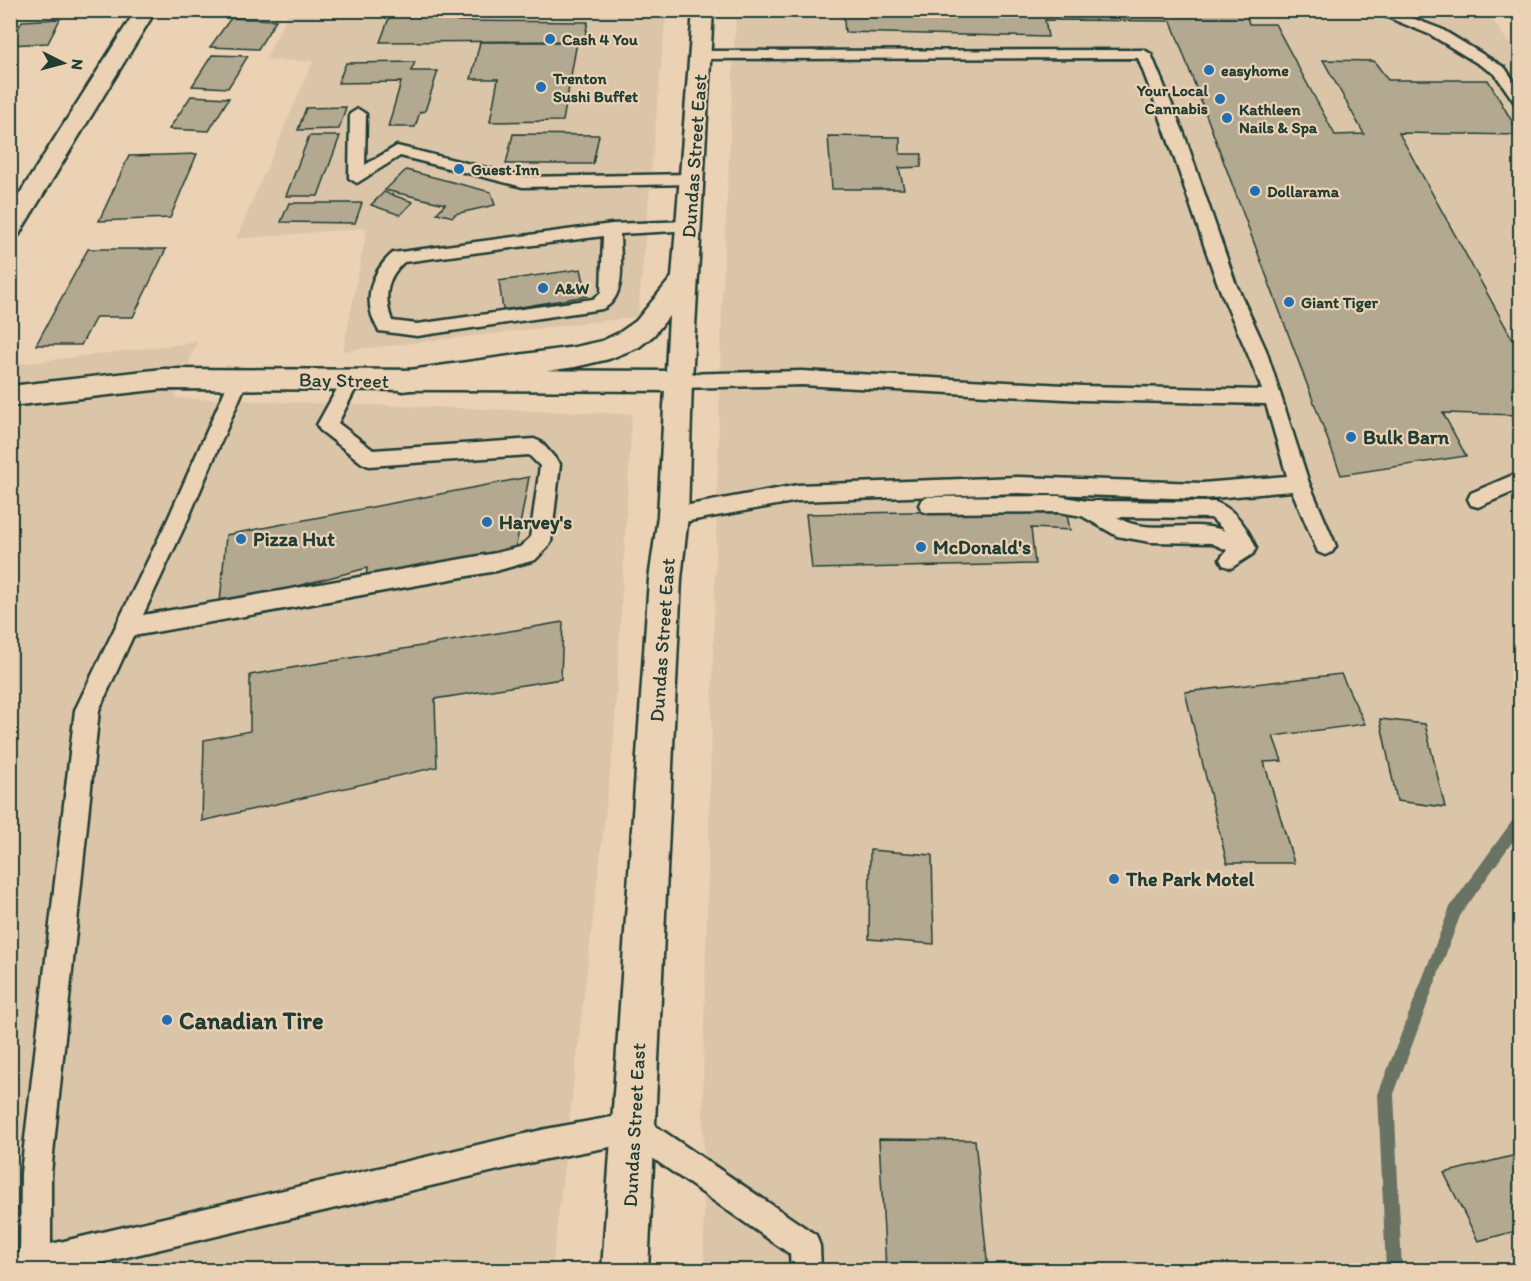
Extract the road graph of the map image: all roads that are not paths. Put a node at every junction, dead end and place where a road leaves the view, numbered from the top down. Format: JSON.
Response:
{"nodes":[{"id":1,"x":146,"y":10,"type":"edge"},
{"id":2,"x":703,"y":10,"type":"edge"},
{"id":3,"x":1377,"y":10,"type":"edge"},
{"id":4,"x":702,"y":55,"type":"junction"},
{"id":5,"x":1521,"y":99,"type":"edge"},
{"id":6,"x":358,"y":114,"type":"dead end"},
{"id":7,"x":693,"y":179,"type":"junction"},
{"id":8,"x":688,"y":226,"type":"junction"},
{"id":9,"x":10,"y":229,"type":"edge"},
{"id":10,"x":612,"y":229,"type":"junction"},
{"id":11,"x":687,"y":276,"type":"junction"},
{"id":12,"x":239,"y":379,"type":"junction"},
{"id":13,"x":351,"y":380,"type":"junction"},
{"id":14,"x":403,"y":381,"type":"junction"},
{"id":15,"x":678,"y":381,"type":"junction"},
{"id":16,"x":10,"y":396,"type":"edge"},
{"id":17,"x":1274,"y":397,"type":"junction"},
{"id":18,"x":1521,"y":480,"type":"edge"},
{"id":19,"x":1299,"y":483,"type":"junction"},
{"id":20,"x":1478,"y":499,"type":"dead end"},
{"id":21,"x":929,"y":505,"type":"dead end"},
{"id":22,"x":673,"y":516,"type":"junction"},
{"id":23,"x":1325,"y":546,"type":"dead end"},
{"id":24,"x":1238,"y":553,"type":"dead end"},
{"id":25,"x":126,"y":628,"type":"junction"},
{"id":26,"x":634,"y":1128,"type":"junction"},
{"id":27,"x":28,"y":1268,"type":"edge"},
{"id":28,"x":626,"y":1270,"type":"edge"},
{"id":29,"x":806,"y":1270,"type":"edge"}],
"edges":[{"from":1,"to":9,"type":"main road"},
{"from":2,"to":4,"type":"main road","name":"Dundas Street East"},
{"from":3,"to":5,"type":"lane"},
{"from":4,"to":7,"type":"main road","name":"Dundas Street East"},
{"from":4,"to":17,"type":"lane"},
{"from":6,"to":7,"type":"lane"},
{"from":7,"to":8,"type":"main road","name":"Dundas Street East"},
{"from":8,"to":10,"type":"lane"},
{"from":8,"to":11,"type":"main road","name":"Dundas Street East"},
{"from":10,"to":10,"type":"lane"},
{"from":11,"to":14,"type":"main road"},
{"from":11,"to":15,"type":"main road","name":"Dundas Street East"},
{"from":12,"to":13,"type":"main road","name":"Bay Street"},
{"from":12,"to":16,"type":"main road","name":"Bay Street"},
{"from":12,"to":25,"type":"lane"},
{"from":13,"to":14,"type":"main road","name":"Bay Street"},
{"from":13,"to":25,"type":"lane"},
{"from":14,"to":15,"type":"main road","name":"Bay Street"},
{"from":15,"to":17,"type":"lane"},
{"from":15,"to":22,"type":"main road","name":"Dundas Street East"},
{"from":17,"to":19,"type":"lane"},
{"from":18,"to":20,"type":"lane"},
{"from":19,"to":22,"type":"lane"},
{"from":19,"to":23,"type":"lane"},
{"from":21,"to":24,"type":"lane"},
{"from":22,"to":26,"type":"main road","name":"Dundas Street East"},
{"from":25,"to":27,"type":"lane"},
{"from":26,"to":27,"type":"lane"},
{"from":26,"to":28,"type":"main road","name":"Dundas Street East"},
{"from":26,"to":29,"type":"lane"}]}
